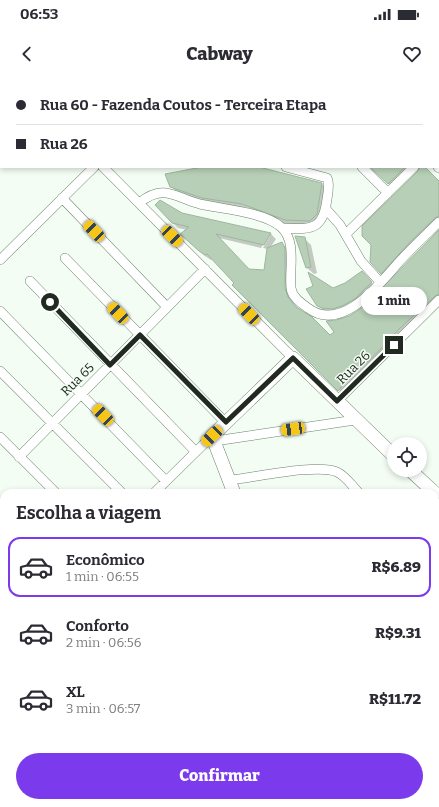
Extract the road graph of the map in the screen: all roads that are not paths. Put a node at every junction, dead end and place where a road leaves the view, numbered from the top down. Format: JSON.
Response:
{"nodes":[{"id":1,"x":93,"y":168,"type":"edge"},
{"id":2,"x":104,"y":168,"type":"edge"},
{"id":3,"x":290,"y":168,"type":"edge"},
{"id":4,"x":363,"y":168,"type":"edge"},
{"id":5,"x":413,"y":168,"type":"edge"},
{"id":6,"x":388,"y":192,"type":"junction"},
{"id":7,"x":62,"y":198,"type":"junction"},
{"id":8,"x":139,"y":203,"type":"junction"},
{"id":9,"x":326,"y":209,"type":"junction"},
{"id":10,"x":439,"y":222,"type":"edge"},
{"id":11,"x":282,"y":228,"type":"junction"},
{"id":12,"x":346,"y":234,"type":"junction"},
{"id":13,"x":65,"y":258,"type":"dead end"},
{"id":14,"x":0,"y":260,"type":"edge"},
{"id":15,"x":205,"y":269,"type":"junction"},
{"id":16,"x":30,"y":281,"type":"dead end"},
{"id":17,"x":380,"y":282,"type":"junction"},
{"id":18,"x":439,"y":300,"type":"edge"},
{"id":19,"x":167,"y":307,"type":"junction"},
{"id":20,"x":0,"y":311,"type":"edge"},
{"id":21,"x":140,"y":335,"type":"junction"},
{"id":22,"x":293,"y":358,"type":"junction"},
{"id":23,"x":110,"y":365,"type":"junction"},
{"id":24,"x":0,"y":371,"type":"edge"},
{"id":25,"x":82,"y":393,"type":"junction"},
{"id":26,"x":337,"y":401,"type":"junction"},
{"id":27,"x":355,"y":420,"type":"junction"},
{"id":28,"x":226,"y":422,"type":"junction"},
{"id":29,"x":52,"y":424,"type":"junction"},
{"id":30,"x":0,"y":437,"type":"edge"},
{"id":31,"x":214,"y":438,"type":"junction"},
{"id":32,"x":387,"y":450,"type":"edge"},
{"id":33,"x":196,"y":452,"type":"junction"},
{"id":34,"x":19,"y":456,"type":"junction"},
{"id":35,"x":418,"y":477,"type":"edge"},
{"id":36,"x":229,"y":480,"type":"junction"},
{"id":37,"x":166,"y":481,"type":"junction"},
{"id":38,"x":52,"y":489,"type":"edge"},
{"id":39,"x":118,"y":489,"type":"edge"},
{"id":40,"x":158,"y":489,"type":"edge"},
{"id":41,"x":232,"y":489,"type":"edge"},
{"id":42,"x":352,"y":489,"type":"edge"},
{"id":43,"x":431,"y":489,"type":"edge"}],
"edges":[{"from":1,"to":7,"type":"street"},
{"from":2,"to":8,"type":"street"},
{"from":3,"to":9,"type":"street"},
{"from":4,"to":6,"type":"street"},
{"from":5,"to":6,"type":"street"},
{"from":6,"to":12,"type":"street"},
{"from":7,"to":14,"type":"street"},
{"from":7,"to":19,"type":"street"},
{"from":8,"to":11,"type":"street"},
{"from":8,"to":15,"type":"street"},
{"from":9,"to":11,"type":"street"},
{"from":9,"to":12,"type":"street"},
{"from":10,"to":17,"type":"street"},
{"from":11,"to":17,"type":"street"},
{"from":12,"to":17,"type":"street"},
{"from":13,"to":21,"type":"street"},
{"from":15,"to":19,"type":"street","name":"Rua 65"},
{"from":15,"to":22,"type":"street"},
{"from":16,"to":23,"type":"street"},
{"from":18,"to":26,"type":"street","name":"Rua 26"},
{"from":19,"to":21,"type":"street","name":"Rua 65"},
{"from":20,"to":25,"type":"street"},
{"from":21,"to":23,"type":"street","name":"Rua 65"},
{"from":21,"to":28,"type":"street"},
{"from":22,"to":26,"type":"main road"},
{"from":22,"to":28,"type":"main road"},
{"from":23,"to":25,"type":"street","name":"Rua 65"},
{"from":23,"to":33,"type":"street"},
{"from":24,"to":29,"type":"street"},
{"from":25,"to":29,"type":"street","name":"Rua 65"},
{"from":25,"to":37,"type":"street"},
{"from":26,"to":27,"type":"main road"},
{"from":27,"to":31,"type":"street"},
{"from":27,"to":32,"type":"main road"},
{"from":28,"to":31,"type":"main road"},
{"from":29,"to":34,"type":"street","name":"Rua 65"},
{"from":29,"to":39,"type":"street"},
{"from":30,"to":34,"type":"street"},
{"from":31,"to":33,"type":"street"},
{"from":31,"to":36,"type":"main road"},
{"from":33,"to":37,"type":"street"},
{"from":34,"to":38,"type":"street"},
{"from":35,"to":43,"type":"main road"},
{"from":36,"to":41,"type":"main road"},
{"from":36,"to":42,"type":"street"},
{"from":37,"to":40,"type":"street"}]}
